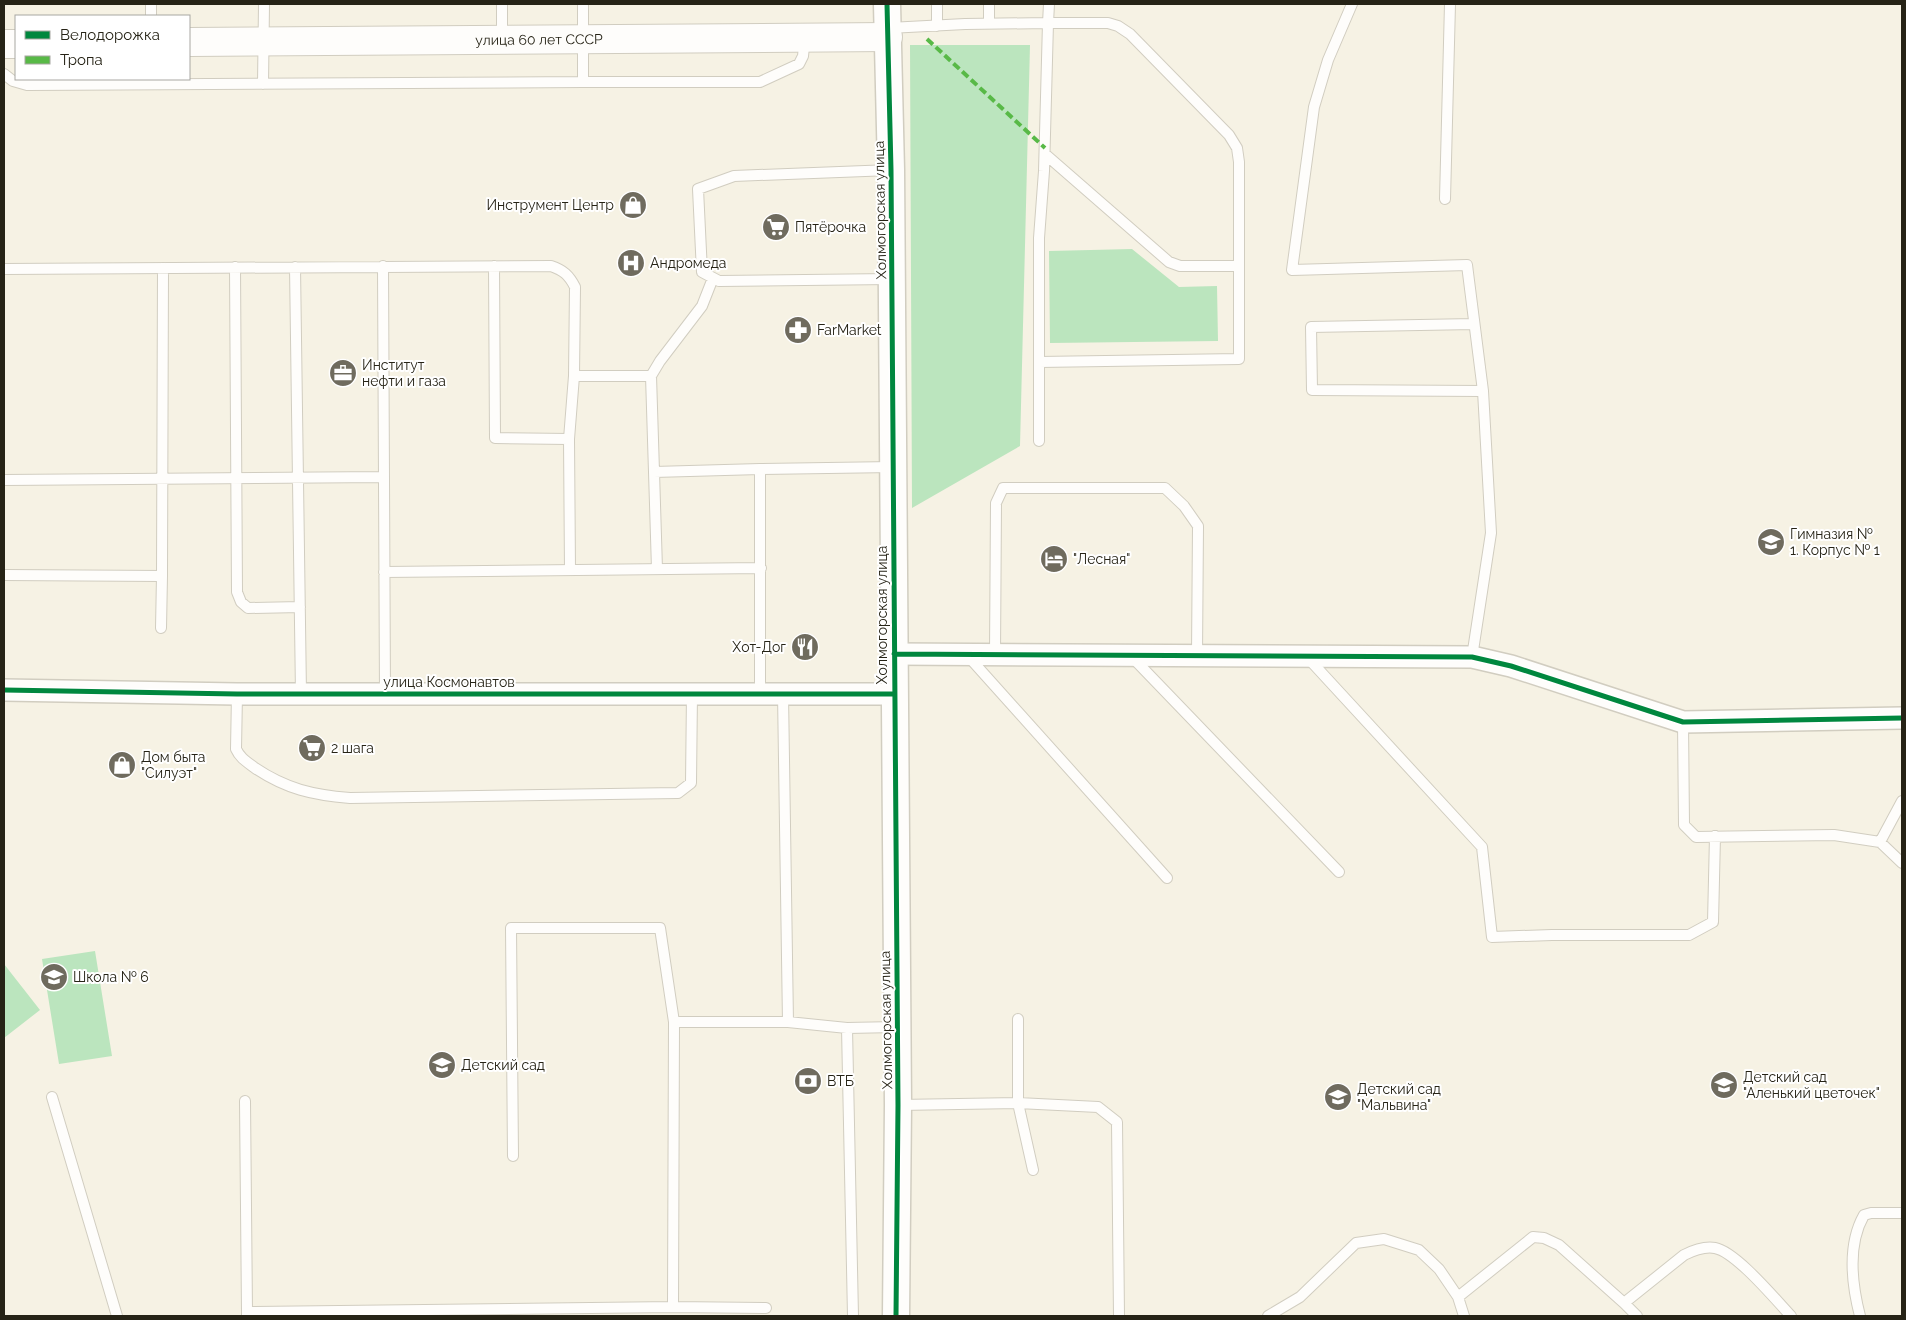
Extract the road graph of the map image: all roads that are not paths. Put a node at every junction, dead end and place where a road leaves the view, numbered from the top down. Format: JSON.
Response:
{"nodes":[{"id":1,"x":264,"y":4,"type":"edge"},
{"id":2,"x":502,"y":4,"type":"edge"},
{"id":3,"x":582,"y":4,"type":"edge"},
{"id":4,"x":937,"y":4,"type":"edge"},
{"id":5,"x":989,"y":4,"type":"edge"},
{"id":6,"x":1049,"y":4,"type":"edge"},
{"id":7,"x":1352,"y":4,"type":"edge"},
{"id":8,"x":1450,"y":4,"type":"edge"},
{"id":9,"x":888,"y":23,"type":"edge"},
{"id":10,"x":1048,"y":23,"type":"junction"},
{"id":11,"x":989,"y":24,"type":"junction"},
{"id":12,"x":937,"y":26,"type":"junction"},
{"id":13,"x":805,"y":37,"type":"junction"},
{"id":14,"x":582,"y":38,"type":"junction"},
{"id":15,"x":502,"y":40,"type":"junction"},
{"id":16,"x":190,"y":42,"type":"edge"},
{"id":17,"x":263,"y":42,"type":"junction"},
{"id":18,"x":4,"y":74,"type":"edge"},
{"id":19,"x":583,"y":82,"type":"junction"},
{"id":20,"x":263,"y":84,"type":"junction"},
{"id":21,"x":1045,"y":154,"type":"junction"},
{"id":22,"x":891,"y":170,"type":"junction"},
{"id":23,"x":1445,"y":199,"type":"dead end"},
{"id":24,"x":384,"y":266,"type":"junction"},
{"id":25,"x":494,"y":266,"type":"junction"},
{"id":26,"x":1239,"y":266,"type":"junction"},
{"id":27,"x":235,"y":267,"type":"junction"},
{"id":28,"x":295,"y":267,"type":"junction"},
{"id":29,"x":163,"y":268,"type":"junction"},
{"id":30,"x":4,"y":269,"type":"edge"},
{"id":31,"x":713,"y":278,"type":"junction"},
{"id":32,"x":892,"y":279,"type":"junction"},
{"id":33,"x":1474,"y":324,"type":"junction"},
{"id":34,"x":1039,"y":362,"type":"junction"},
{"id":35,"x":574,"y":376,"type":"junction"},
{"id":36,"x":651,"y":376,"type":"junction"},
{"id":37,"x":1483,"y":391,"type":"junction"},
{"id":38,"x":569,"y":439,"type":"junction"},
{"id":39,"x":1039,"y":441,"type":"dead end"},
{"id":40,"x":893,"y":467,"type":"junction"},
{"id":41,"x":760,"y":469,"type":"junction"},
{"id":42,"x":654,"y":472,"type":"junction"},
{"id":43,"x":383,"y":477,"type":"junction"},
{"id":44,"x":164,"y":479,"type":"junction"},
{"id":45,"x":236,"y":479,"type":"junction"},
{"id":46,"x":299,"y":479,"type":"junction"},
{"id":47,"x":4,"y":480,"type":"edge"},
{"id":48,"x":761,"y":568,"type":"junction"},
{"id":49,"x":657,"y":569,"type":"junction"},
{"id":50,"x":570,"y":570,"type":"junction"},
{"id":51,"x":384,"y":572,"type":"junction"},
{"id":52,"x":4,"y":575,"type":"edge"},
{"id":53,"x":162,"y":576,"type":"junction"},
{"id":54,"x":300,"y":607,"type":"junction"},
{"id":55,"x":161,"y":628,"type":"dead end"},
{"id":56,"x":894,"y":654,"type":"junction"},
{"id":57,"x":966,"y":654,"type":"junction"},
{"id":58,"x":995,"y":654,"type":"junction"},
{"id":59,"x":1130,"y":655,"type":"junction"},
{"id":60,"x":1197,"y":656,"type":"junction"},
{"id":61,"x":1306,"y":656,"type":"junction"},
{"id":62,"x":1472,"y":657,"type":"junction"},
{"id":63,"x":4,"y":690,"type":"edge"},
{"id":64,"x":237,"y":694,"type":"junction"},
{"id":65,"x":301,"y":694,"type":"junction"},
{"id":66,"x":385,"y":694,"type":"junction"},
{"id":67,"x":692,"y":694,"type":"junction"},
{"id":68,"x":760,"y":694,"type":"junction"},
{"id":69,"x":783,"y":694,"type":"junction"},
{"id":70,"x":894,"y":694,"type":"junction"},
{"id":71,"x":1902,"y":718,"type":"edge"},
{"id":72,"x":1683,"y":722,"type":"junction"},
{"id":73,"x":1902,"y":801,"type":"edge"},
{"id":74,"x":1715,"y":836,"type":"junction"},
{"id":75,"x":1880,"y":842,"type":"junction"},
{"id":76,"x":1902,"y":863,"type":"edge"},
{"id":77,"x":1340,"y":872,"type":"dead end"},
{"id":78,"x":1167,"y":878,"type":"dead end"},
{"id":79,"x":1018,"y":1019,"type":"dead end"},
{"id":80,"x":674,"y":1022,"type":"junction"},
{"id":81,"x":788,"y":1022,"type":"junction"},
{"id":82,"x":897,"y":1027,"type":"junction"},
{"id":83,"x":847,"y":1028,"type":"junction"},
{"id":84,"x":52,"y":1097,"type":"dead end"},
{"id":85,"x":245,"y":1101,"type":"dead end"},
{"id":86,"x":1018,"y":1104,"type":"junction"},
{"id":87,"x":898,"y":1105,"type":"junction"},
{"id":88,"x":513,"y":1156,"type":"dead end"},
{"id":89,"x":1033,"y":1170,"type":"dead end"},
{"id":90,"x":1902,"y":1213,"type":"edge"},
{"id":91,"x":1458,"y":1297,"type":"junction"},
{"id":92,"x":1624,"y":1302,"type":"junction"},
{"id":93,"x":673,"y":1307,"type":"junction"},
{"id":94,"x":766,"y":1308,"type":"dead end"},
{"id":95,"x":247,"y":1314,"type":"edge"},
{"id":96,"x":117,"y":1316,"type":"edge"},
{"id":97,"x":853,"y":1316,"type":"edge"},
{"id":98,"x":896,"y":1316,"type":"edge"},
{"id":99,"x":1119,"y":1316,"type":"edge"},
{"id":100,"x":1268,"y":1316,"type":"edge"},
{"id":101,"x":1464,"y":1316,"type":"edge"},
{"id":102,"x":1637,"y":1316,"type":"edge"},
{"id":103,"x":1791,"y":1316,"type":"edge"},
{"id":104,"x":1860,"y":1316,"type":"edge"}],
"edges":[{"from":1,"to":17,"type":"lane"},
{"from":2,"to":15,"type":"lane"},
{"from":3,"to":14,"type":"lane"},
{"from":4,"to":12,"type":"lane"},
{"from":5,"to":11,"type":"lane"},
{"from":6,"to":10,"type":"lane"},
{"from":7,"to":33,"type":"lane"},
{"from":8,"to":23,"type":"lane"},
{"from":9,"to":12,"type":"lane"},
{"from":9,"to":13,"type":"main road","name":"улица 60 лет СССР"},
{"from":9,"to":22,"type":"street","name":"Холмогорская улица"},
{"from":10,"to":11,"type":"lane"},
{"from":10,"to":21,"type":"lane"},
{"from":10,"to":26,"type":"lane"},
{"from":11,"to":12,"type":"lane"},
{"from":13,"to":14,"type":"main road","name":"улица 60 лет СССР"},
{"from":13,"to":19,"type":"lane"},
{"from":14,"to":15,"type":"main road","name":"улица 60 лет СССР"},
{"from":14,"to":19,"type":"lane"},
{"from":15,"to":17,"type":"main road","name":"улица 60 лет СССР"},
{"from":16,"to":17,"type":"main road","name":"улица 60 лет СССР"},
{"from":17,"to":20,"type":"lane"},
{"from":18,"to":20,"type":"lane"},
{"from":19,"to":20,"type":"lane"},
{"from":21,"to":26,"type":"lane"},
{"from":21,"to":34,"type":"lane"},
{"from":22,"to":31,"type":"lane"},
{"from":22,"to":32,"type":"street","name":"Холмогорская улица"},
{"from":24,"to":25,"type":"lane"},
{"from":24,"to":28,"type":"lane"},
{"from":24,"to":43,"type":"lane"},
{"from":25,"to":35,"type":"lane"},
{"from":25,"to":38,"type":"lane"},
{"from":26,"to":34,"type":"lane"},
{"from":27,"to":28,"type":"lane"},
{"from":27,"to":29,"type":"lane"},
{"from":27,"to":45,"type":"lane"},
{"from":28,"to":46,"type":"lane"},
{"from":29,"to":30,"type":"lane"},
{"from":29,"to":44,"type":"lane"},
{"from":31,"to":32,"type":"lane"},
{"from":31,"to":36,"type":"lane"},
{"from":32,"to":40,"type":"street","name":"Холмогорская улица"},
{"from":33,"to":37,"type":"lane"},
{"from":33,"to":37,"type":"lane"},
{"from":34,"to":39,"type":"lane"},
{"from":35,"to":36,"type":"lane"},
{"from":35,"to":38,"type":"lane"},
{"from":36,"to":42,"type":"lane"},
{"from":37,"to":62,"type":"lane"},
{"from":38,"to":50,"type":"lane"},
{"from":40,"to":41,"type":"lane"},
{"from":40,"to":56,"type":"street","name":"Холмогорская улица"},
{"from":41,"to":42,"type":"lane"},
{"from":41,"to":48,"type":"lane"},
{"from":42,"to":49,"type":"lane"},
{"from":43,"to":46,"type":"lane"},
{"from":43,"to":51,"type":"lane"},
{"from":44,"to":45,"type":"lane"},
{"from":44,"to":47,"type":"lane"},
{"from":44,"to":53,"type":"lane"},
{"from":45,"to":46,"type":"lane"},
{"from":45,"to":54,"type":"lane"},
{"from":46,"to":54,"type":"lane"},
{"from":48,"to":49,"type":"lane"},
{"from":48,"to":68,"type":"lane"},
{"from":49,"to":50,"type":"lane"},
{"from":50,"to":51,"type":"lane"},
{"from":51,"to":66,"type":"lane"},
{"from":52,"to":53,"type":"lane"},
{"from":53,"to":55,"type":"lane"},
{"from":54,"to":65,"type":"lane"},
{"from":56,"to":57,"type":"street"},
{"from":56,"to":70,"type":"street","name":"Холмогорская улица"},
{"from":57,"to":58,"type":"street"},
{"from":57,"to":78,"type":"lane"},
{"from":58,"to":59,"type":"street"},
{"from":58,"to":60,"type":"lane"},
{"from":59,"to":60,"type":"street"},
{"from":59,"to":77,"type":"lane"},
{"from":60,"to":61,"type":"street"},
{"from":61,"to":62,"type":"street"},
{"from":61,"to":74,"type":"lane"},
{"from":62,"to":72,"type":"street"},
{"from":63,"to":64,"type":"street","name":"улица Космонавтов"},
{"from":64,"to":65,"type":"street","name":"улица Космонавтов"},
{"from":64,"to":67,"type":"lane"},
{"from":65,"to":66,"type":"street","name":"улица Космонавтов"},
{"from":66,"to":67,"type":"street","name":"улица Космонавтов"},
{"from":67,"to":68,"type":"street","name":"улица Космонавтов"},
{"from":68,"to":69,"type":"street","name":"улица Космонавтов"},
{"from":69,"to":70,"type":"street","name":"улица Космонавтов"},
{"from":69,"to":81,"type":"lane"},
{"from":70,"to":82,"type":"street","name":"Холмогорская улица"},
{"from":71,"to":72,"type":"street"},
{"from":72,"to":74,"type":"lane"},
{"from":73,"to":75,"type":"lane"},
{"from":74,"to":75,"type":"lane"},
{"from":75,"to":76,"type":"lane"},
{"from":79,"to":86,"type":"lane"},
{"from":80,"to":81,"type":"lane"},
{"from":80,"to":88,"type":"lane"},
{"from":80,"to":93,"type":"lane"},
{"from":81,"to":83,"type":"lane"},
{"from":82,"to":83,"type":"lane"},
{"from":82,"to":87,"type":"street","name":"Холмогорская улица"},
{"from":83,"to":97,"type":"lane"},
{"from":84,"to":96,"type":"lane"},
{"from":85,"to":95,"type":"lane"},
{"from":86,"to":87,"type":"lane"},
{"from":86,"to":89,"type":"lane"},
{"from":86,"to":99,"type":"lane"},
{"from":87,"to":98,"type":"street","name":"Холмогорская улица"},
{"from":90,"to":104,"type":"lane"},
{"from":91,"to":92,"type":"lane"},
{"from":91,"to":100,"type":"lane"},
{"from":91,"to":101,"type":"lane"},
{"from":92,"to":102,"type":"lane"},
{"from":92,"to":103,"type":"lane"},
{"from":93,"to":94,"type":"lane"},
{"from":93,"to":95,"type":"lane"}]}
